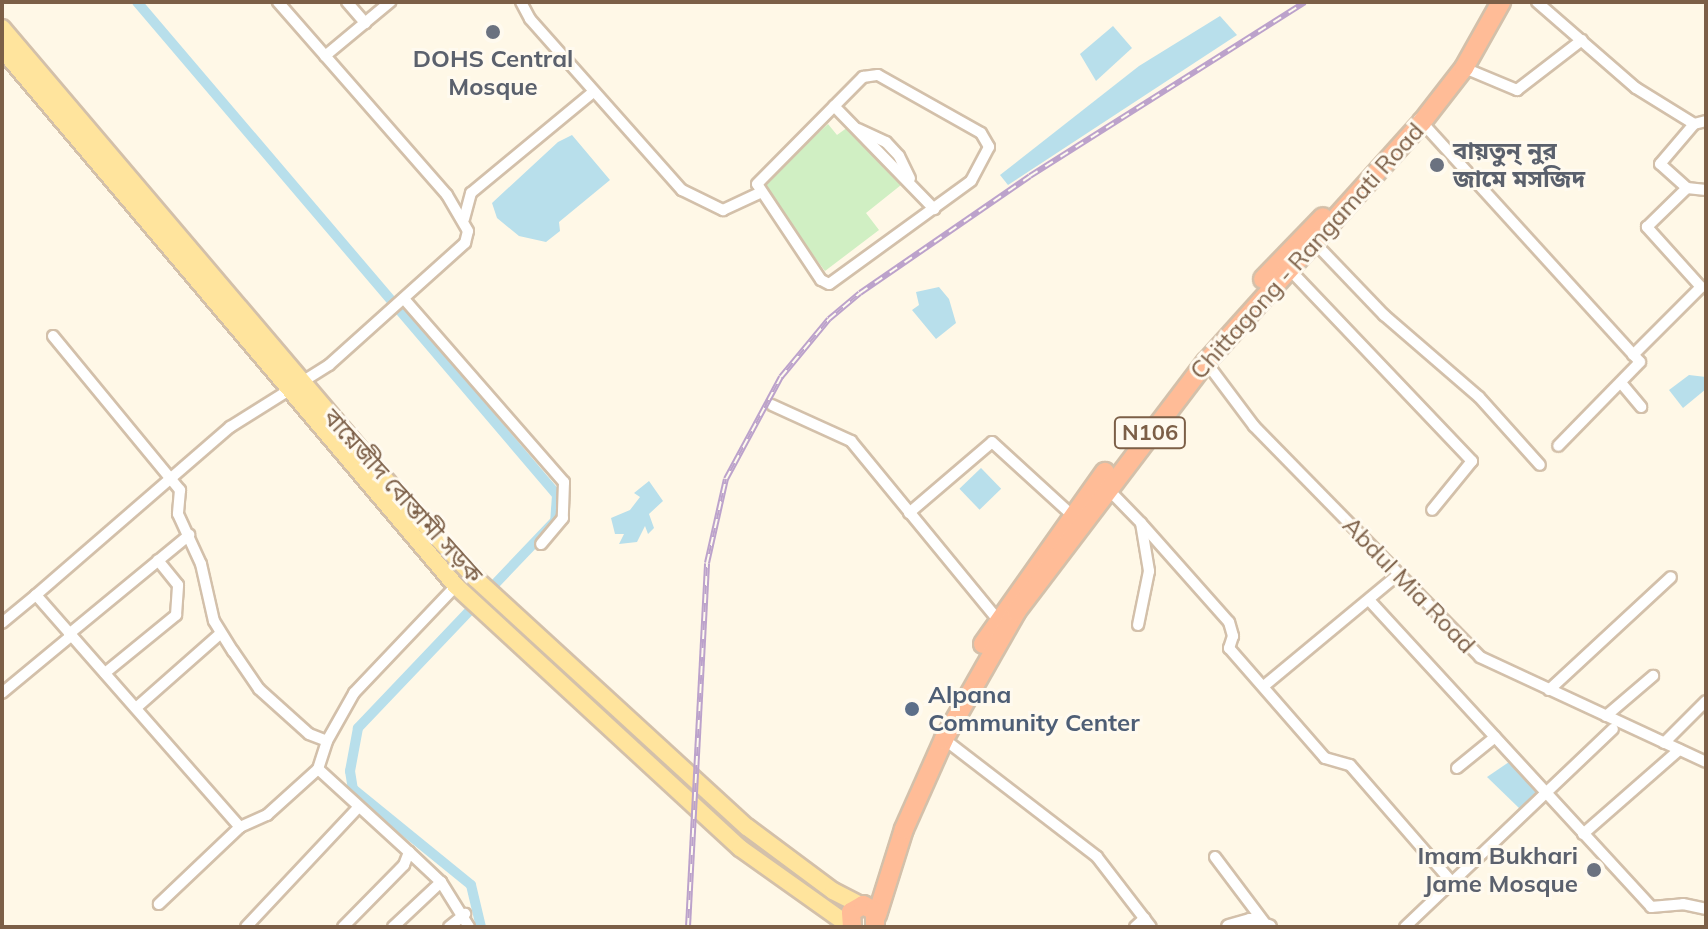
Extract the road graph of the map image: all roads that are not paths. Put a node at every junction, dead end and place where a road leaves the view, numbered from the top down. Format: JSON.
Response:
{"nodes":[{"id":1,"x":278,"y":2,"type":"edge"},
{"id":2,"x":347,"y":2,"type":"edge"},
{"id":3,"x":390,"y":2,"type":"edge"},
{"id":4,"x":521,"y":2,"type":"edge"},
{"id":5,"x":1492,"y":2,"type":"edge"},
{"id":6,"x":1501,"y":2,"type":"edge"},
{"id":7,"x":1537,"y":2,"type":"edge"},
{"id":8,"x":365,"y":23,"type":"junction"},
{"id":9,"x":2,"y":28,"type":"edge"},
{"id":10,"x":1582,"y":40,"type":"junction"},
{"id":11,"x":2,"y":49,"type":"edge"},
{"id":12,"x":325,"y":56,"type":"junction"},
{"id":13,"x":1460,"y":66,"type":"junction"},
{"id":14,"x":593,"y":92,"type":"junction"},
{"id":15,"x":834,"y":106,"type":"junction"},
{"id":16,"x":1420,"y":120,"type":"junction"},
{"id":17,"x":1706,"y":121,"type":"edge"},
{"id":18,"x":1694,"y":124,"type":"junction"},
{"id":19,"x":1687,"y":188,"type":"junction"},
{"id":20,"x":1706,"y":190,"type":"edge"},
{"id":21,"x":759,"y":193,"type":"junction"},
{"id":22,"x":934,"y":209,"type":"junction"},
{"id":23,"x":463,"y":221,"type":"junction"},
{"id":24,"x":1310,"y":239,"type":"junction"},
{"id":25,"x":1290,"y":270,"type":"junction"},
{"id":26,"x":1703,"y":284,"type":"edge"},
{"id":27,"x":399,"y":306,"type":"junction"},
{"id":28,"x":53,"y":336,"type":"dead end"},
{"id":29,"x":1633,"y":355,"type":"junction"},
{"id":30,"x":1206,"y":362,"type":"junction"},
{"id":31,"x":293,"y":384,"type":"junction"},
{"id":32,"x":1622,"y":384,"type":"junction"},
{"id":33,"x":772,"y":405,"type":"dead end"},
{"id":34,"x":1641,"y":407,"type":"dead end"},
{"id":35,"x":1558,"y":446,"type":"dead end"},
{"id":36,"x":1540,"y":465,"type":"dead end"},
{"id":37,"x":172,"y":479,"type":"junction"},
{"id":38,"x":1107,"y":488,"type":"junction"},
{"id":39,"x":1432,"y":510,"type":"dead end"},
{"id":40,"x":909,"y":513,"type":"junction"},
{"id":41,"x":1072,"y":515,"type":"junction"},
{"id":42,"x":1141,"y":523,"type":"junction"},
{"id":43,"x":189,"y":535,"type":"junction"},
{"id":44,"x":541,"y":544,"type":"dead end"},
{"id":45,"x":158,"y":560,"type":"junction"},
{"id":46,"x":1399,"y":574,"type":"junction"},
{"id":47,"x":1671,"y":577,"type":"dead end"},
{"id":48,"x":459,"y":589,"type":"junction"},
{"id":49,"x":36,"y":595,"type":"junction"},
{"id":50,"x":1369,"y":600,"type":"junction"},
{"id":51,"x":997,"y":619,"type":"junction"},
{"id":52,"x":2,"y":623,"type":"edge"},
{"id":53,"x":1138,"y":625,"type":"dead end"},
{"id":54,"x":221,"y":633,"type":"junction"},
{"id":55,"x":70,"y":635,"type":"junction"},
{"id":56,"x":105,"y":673,"type":"junction"},
{"id":57,"x":1653,"y":676,"type":"dead end"},
{"id":58,"x":1264,"y":686,"type":"junction"},
{"id":59,"x":1549,"y":690,"type":"junction"},
{"id":60,"x":2,"y":693,"type":"edge"},
{"id":61,"x":1706,"y":701,"type":"edge"},
{"id":62,"x":136,"y":708,"type":"junction"},
{"id":63,"x":1606,"y":716,"type":"junction"},
{"id":64,"x":1613,"y":729,"type":"dead end"},
{"id":65,"x":1495,"y":737,"type":"junction"},
{"id":66,"x":944,"y":739,"type":"junction"},
{"id":67,"x":327,"y":741,"type":"junction"},
{"id":68,"x":1664,"y":743,"type":"junction"},
{"id":69,"x":1679,"y":750,"type":"junction"},
{"id":70,"x":1706,"y":762,"type":"edge"},
{"id":71,"x":1457,"y":768,"type":"dead end"},
{"id":72,"x":318,"y":769,"type":"junction"},
{"id":73,"x":1544,"y":791,"type":"junction"},
{"id":74,"x":357,"y":809,"type":"junction"},
{"id":75,"x":240,"y":827,"type":"junction"},
{"id":76,"x":1583,"y":834,"type":"junction"},
{"id":77,"x":409,"y":852,"type":"junction"},
{"id":78,"x":1215,"y":857,"type":"dead end"},
{"id":79,"x":1451,"y":881,"type":"junction"},
{"id":80,"x":441,"y":882,"type":"junction"},
{"id":81,"x":159,"y":904,"type":"dead end"},
{"id":82,"x":1706,"y":909,"type":"edge"},
{"id":83,"x":871,"y":913,"type":"edge"},
{"id":84,"x":465,"y":914,"type":"junction"},
{"id":85,"x":1148,"y":922,"type":"edge"},
{"id":86,"x":246,"y":927,"type":"edge"},
{"id":87,"x":343,"y":927,"type":"edge"},
{"id":88,"x":393,"y":927,"type":"edge"},
{"id":89,"x":449,"y":927,"type":"edge"},
{"id":90,"x":469,"y":927,"type":"edge"},
{"id":91,"x":852,"y":927,"type":"edge"},
{"id":92,"x":1135,"y":927,"type":"edge"},
{"id":93,"x":1229,"y":927,"type":"edge"},
{"id":94,"x":1270,"y":927,"type":"edge"},
{"id":95,"x":1405,"y":927,"type":"edge"}],
"edges":[{"from":1,"to":12,"type":"street"},
{"from":2,"to":8,"type":"street"},
{"from":3,"to":8,"type":"street"},
{"from":4,"to":14,"type":"street"},
{"from":5,"to":13,"type":"highway","name":"Chittagong - Rangamati Road","number":"N106"},
{"from":6,"to":13,"type":"highway","name":"Chittagong - Rangamati Road","number":"N106"},
{"from":7,"to":10,"type":"street"},
{"from":8,"to":12,"type":"street"},
{"from":9,"to":31,"type":"main road","name":"বায়েজীদ বোস্তামী সড়ক"},
{"from":10,"to":13,"type":"street"},
{"from":10,"to":18,"type":"street"},
{"from":11,"to":31,"type":"main road","name":"বায়েজীদ বোস্তামী সড়ক"},
{"from":12,"to":23,"type":"street"},
{"from":13,"to":16,"type":"highway","name":"Chittagong - Rangamati Road","number":"N106"},
{"from":14,"to":21,"type":"street"},
{"from":14,"to":23,"type":"street"},
{"from":15,"to":21,"type":"street"},
{"from":15,"to":22,"type":"street"},
{"from":15,"to":22,"type":"street"},
{"from":16,"to":24,"type":"highway","name":"Chittagong - Rangamati Road","number":"N106"},
{"from":16,"to":29,"type":"street"},
{"from":17,"to":18,"type":"street"},
{"from":18,"to":19,"type":"street"},
{"from":19,"to":20,"type":"street"},
{"from":19,"to":26,"type":"street"},
{"from":21,"to":22,"type":"street"},
{"from":23,"to":27,"type":"street"},
{"from":24,"to":25,"type":"highway","name":"Chittagong - Rangamati Road","number":"N106"},
{"from":24,"to":36,"type":"street"},
{"from":24,"to":41,"type":"highway","name":"Chittagong - Rangamati Road","number":"N106"},
{"from":25,"to":30,"type":"highway","name":"Chittagong - Rangamati Road","number":"N106"},
{"from":25,"to":39,"type":"street"},
{"from":26,"to":29,"type":"street"},
{"from":27,"to":31,"type":"street"},
{"from":27,"to":44,"type":"street"},
{"from":28,"to":37,"type":"street"},
{"from":29,"to":32,"type":"street"},
{"from":30,"to":38,"type":"highway","name":"Chittagong - Rangamati Road","number":"N106"},
{"from":30,"to":46,"type":"street","name":"Abdul Mia Road"},
{"from":31,"to":37,"type":"street"},
{"from":31,"to":48,"type":"main road","name":"বায়েজীদ বোস্তামী সড়ক"},
{"from":31,"to":83,"type":"main road","name":"বায়েজীদ বোস্তামী সড়ক"},
{"from":32,"to":34,"type":"street"},
{"from":32,"to":35,"type":"street"},
{"from":33,"to":40,"type":"street"},
{"from":37,"to":43,"type":"street"},
{"from":37,"to":49,"type":"street"},
{"from":38,"to":42,"type":"street"},
{"from":38,"to":66,"type":"highway","name":"Chittagong - Rangamati Road","number":"N106"},
{"from":40,"to":41,"type":"street"},
{"from":40,"to":51,"type":"street"},
{"from":41,"to":51,"type":"highway","name":"Chittagong - Rangamati Road","number":"N106"},
{"from":42,"to":53,"type":"street"},
{"from":42,"to":58,"type":"street"},
{"from":43,"to":45,"type":"street"},
{"from":43,"to":54,"type":"street"},
{"from":45,"to":55,"type":"street"},
{"from":45,"to":56,"type":"street"},
{"from":46,"to":50,"type":"street"},
{"from":46,"to":59,"type":"street","name":"Abdul Mia Road"},
{"from":47,"to":59,"type":"street"},
{"from":48,"to":67,"type":"street"},
{"from":48,"to":91,"type":"main road","name":"বায়েজীদ বোস্তামী সড়ক"},
{"from":49,"to":52,"type":"street"},
{"from":49,"to":55,"type":"street"},
{"from":50,"to":58,"type":"street"},
{"from":50,"to":65,"type":"street"},
{"from":51,"to":83,"type":"highway","name":"Chittagong - Rangamati Road","number":"N106"},
{"from":54,"to":62,"type":"street"},
{"from":54,"to":67,"type":"street"},
{"from":55,"to":56,"type":"street"},
{"from":55,"to":60,"type":"street"},
{"from":56,"to":62,"type":"street"},
{"from":57,"to":63,"type":"street"},
{"from":58,"to":79,"type":"street"},
{"from":59,"to":63,"type":"street","name":"Abdul Mia Road"},
{"from":61,"to":68,"type":"street"},
{"from":62,"to":75,"type":"street"},
{"from":63,"to":68,"type":"street","name":"Abdul Mia Road"},
{"from":64,"to":73,"type":"street"},
{"from":65,"to":71,"type":"street"},
{"from":65,"to":73,"type":"street"},
{"from":66,"to":83,"type":"highway","name":"Chittagong - Rangamati Road","number":"N106"},
{"from":66,"to":85,"type":"street"},
{"from":67,"to":72,"type":"street"},
{"from":68,"to":69,"type":"street","name":"Abdul Mia Road"},
{"from":69,"to":70,"type":"street","name":"Abdul Mia Road"},
{"from":69,"to":76,"type":"street"},
{"from":72,"to":74,"type":"street"},
{"from":72,"to":75,"type":"street"},
{"from":73,"to":76,"type":"street"},
{"from":73,"to":79,"type":"street"},
{"from":74,"to":77,"type":"street"},
{"from":74,"to":86,"type":"street"},
{"from":75,"to":81,"type":"street"},
{"from":76,"to":82,"type":"street"},
{"from":77,"to":80,"type":"street"},
{"from":77,"to":87,"type":"street"},
{"from":78,"to":94,"type":"street"},
{"from":79,"to":95,"type":"street"},
{"from":80,"to":84,"type":"street"},
{"from":80,"to":88,"type":"street"},
{"from":83,"to":91,"type":"highway","number":"N106"},
{"from":84,"to":89,"type":"street"},
{"from":84,"to":90,"type":"street"},
{"from":85,"to":92,"type":"street"},
{"from":93,"to":94,"type":"main road"}]}
